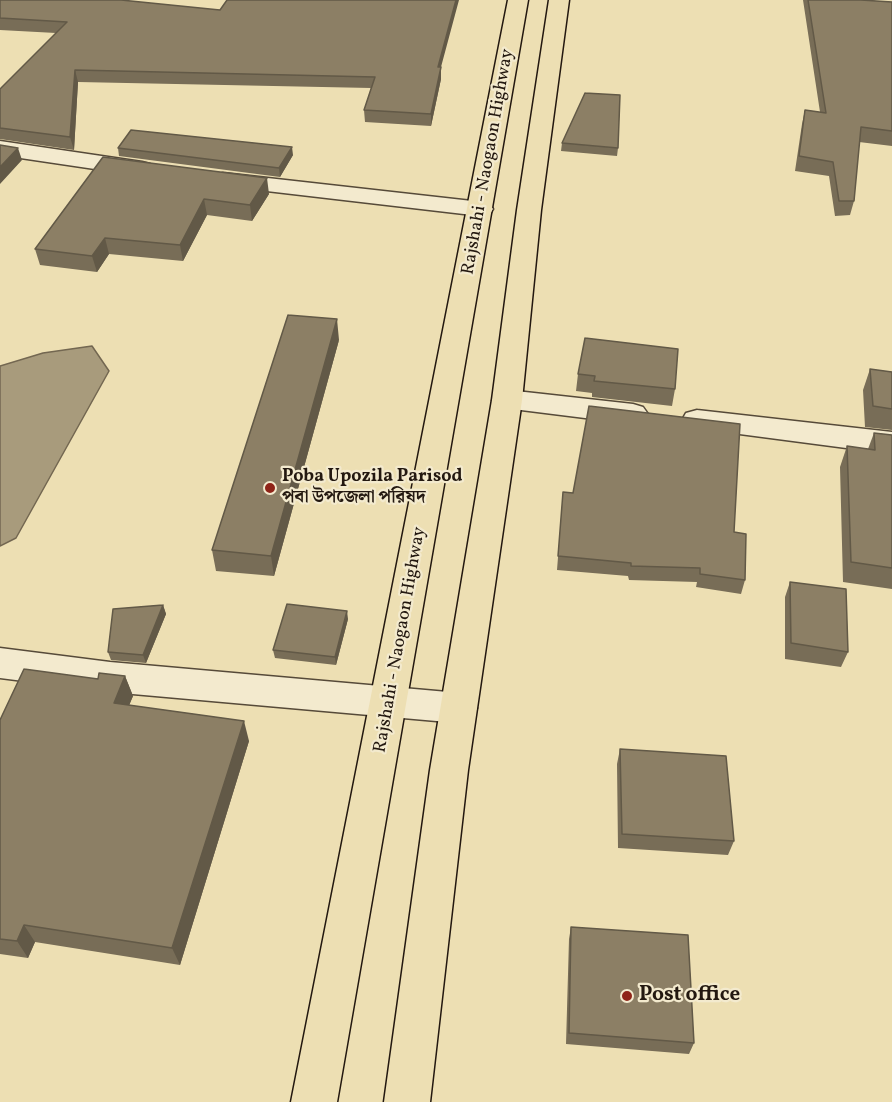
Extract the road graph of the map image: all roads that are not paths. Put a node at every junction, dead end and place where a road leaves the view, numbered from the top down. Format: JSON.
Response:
{"nodes":[{"id":1,"x":518,"y":0,"type":"edge"},
{"id":2,"x":560,"y":0,"type":"edge"},
{"id":3,"x":0,"y":148,"type":"edge"},
{"id":4,"x":161,"y":172,"type":"edge"},
{"id":5,"x":196,"y":177,"type":"edge"},
{"id":6,"x":481,"y":209,"type":"junction"},
{"id":7,"x":507,"y":400,"type":"junction"},
{"id":8,"x":892,"y":443,"type":"edge"},
{"id":9,"x":0,"y":663,"type":"edge"},
{"id":10,"x":389,"y":703,"type":"junction"},
{"id":11,"x":459,"y":708,"type":"junction"},
{"id":12,"x":314,"y":1102,"type":"edge"},
{"id":13,"x":407,"y":1102,"type":"edge"}],
"edges":[{"from":1,"to":6,"type":"main road","name":"Rajshahi - Naogaon Highway"},
{"from":2,"to":7,"type":"main road"},
{"from":3,"to":4,"type":"street"},
{"from":5,"to":6,"type":"street"},
{"from":6,"to":10,"type":"main road","name":"Rajshahi - Naogaon Highway"},
{"from":7,"to":8,"type":"street"},
{"from":7,"to":11,"type":"main road"},
{"from":9,"to":10,"type":"street"},
{"from":10,"to":11,"type":"street"},
{"from":10,"to":12,"type":"main road","name":"Rajshahi - Naogaon Highway"},
{"from":11,"to":13,"type":"main road"}]}
